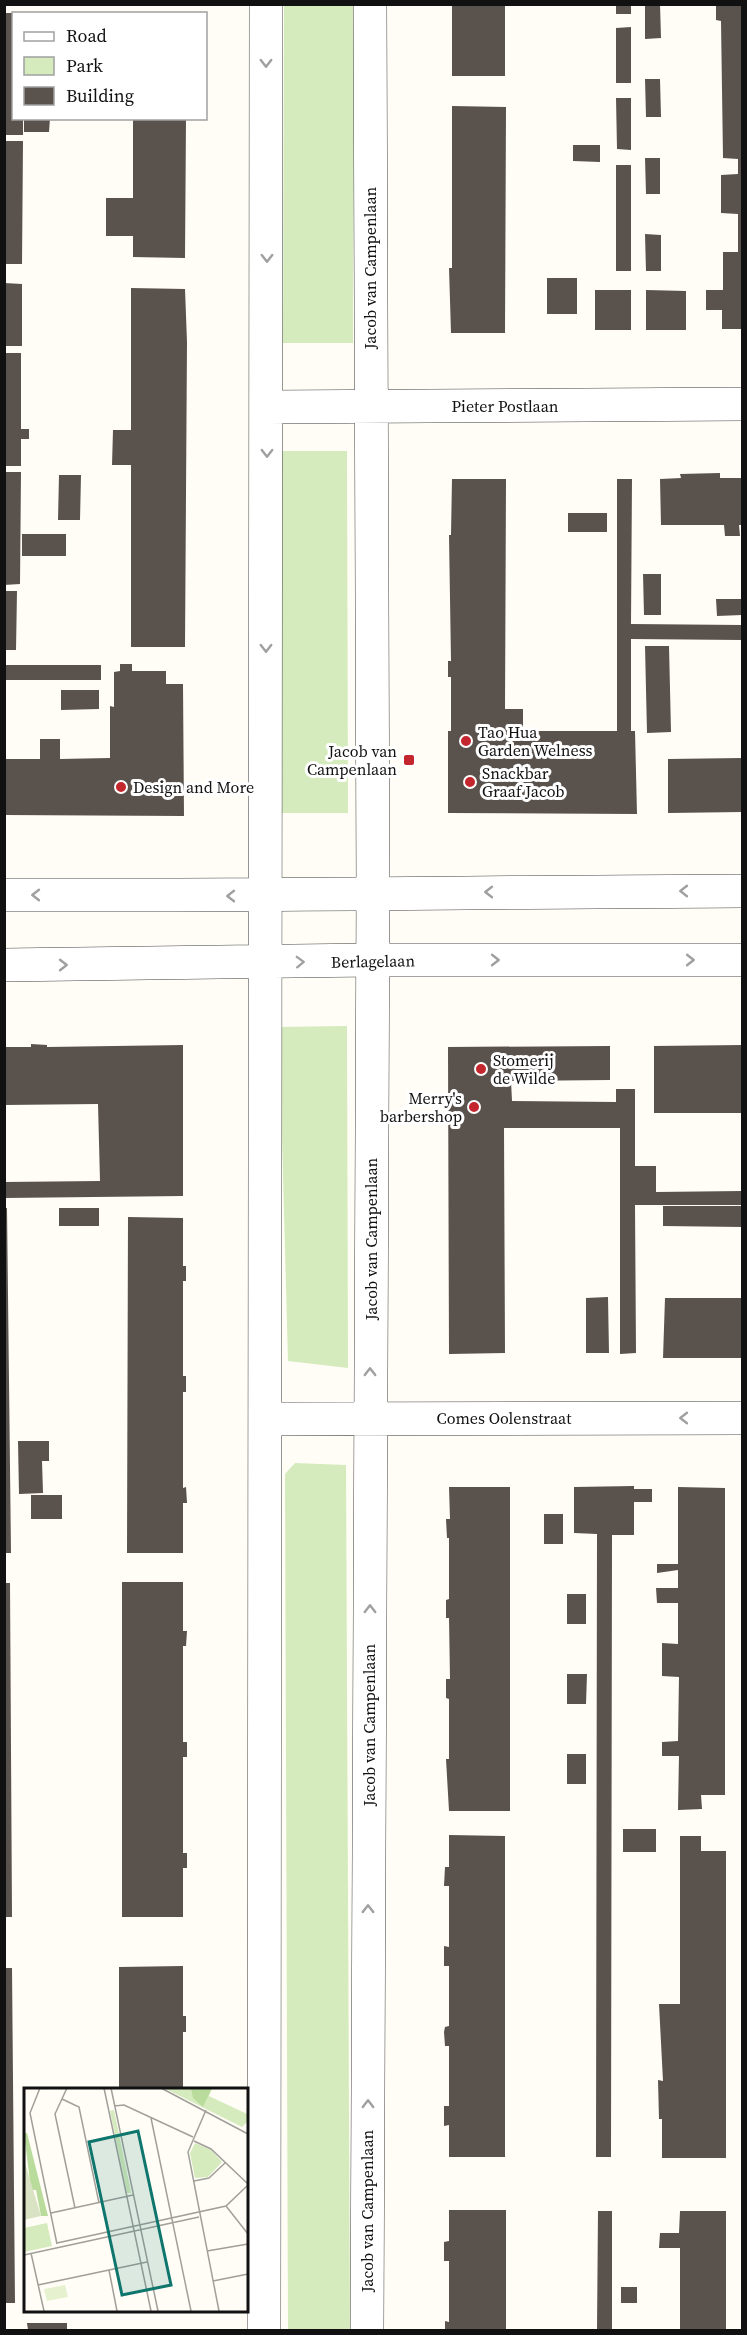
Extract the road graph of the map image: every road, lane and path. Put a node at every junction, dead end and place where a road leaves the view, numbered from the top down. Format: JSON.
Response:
{"nodes":[{"id":1,"x":266,"y":4,"type":"edge"},
{"id":2,"x":370,"y":4,"type":"edge"},
{"id":3,"x":742,"y":404,"type":"edge"},
{"id":4,"x":267,"y":407,"type":"junction"},
{"id":5,"x":370,"y":407,"type":"junction"},
{"id":6,"x":742,"y":891,"type":"edge"},
{"id":7,"x":373,"y":893,"type":"junction"},
{"id":8,"x":4,"y":895,"type":"edge"},
{"id":9,"x":264,"y":896,"type":"junction"},
{"id":10,"x":371,"y":960,"type":"junction"},
{"id":11,"x":742,"y":960,"type":"edge"},
{"id":12,"x":266,"y":963,"type":"junction"},
{"id":13,"x":4,"y":965,"type":"edge"},
{"id":14,"x":370,"y":1417,"type":"junction"},
{"id":15,"x":742,"y":1418,"type":"edge"},
{"id":16,"x":265,"y":1419,"type":"junction"},
{"id":17,"x":264,"y":2331,"type":"edge"},
{"id":18,"x":367,"y":2331,"type":"edge"}],
"edges":[{"from":1,"to":4,"type":"street","one_way":true},
{"from":2,"to":5,"type":"street","name":"Jacob van Campenlaan"},
{"from":3,"to":5,"type":"street","name":"Pieter Postlaan"},
{"from":4,"to":5,"type":"street","name":"Pieter Postlaan"},
{"from":4,"to":9,"type":"street","one_way":true},
{"from":5,"to":7,"type":"street","name":"Jacob van Campenlaan"},
{"from":6,"to":7,"type":"street","one_way":true},
{"from":7,"to":9,"type":"street"},
{"from":7,"to":10,"type":"street","name":"Jacob van Campenlaan"},
{"from":9,"to":8,"type":"street","one_way":true},
{"from":9,"to":12,"type":"street"},
{"from":10,"to":11,"type":"street","name":"Berlagelaan","one_way":true},
{"from":12,"to":10,"type":"street","name":"Berlagelaan","one_way":true},
{"from":14,"to":10,"type":"street","name":"Jacob van Campenlaan","one_way":true},
{"from":13,"to":12,"type":"street","name":"Berlagelaan","one_way":true},
{"from":12,"to":16,"type":"street"},
{"from":15,"to":14,"type":"street","name":"Comes Oolenstraat","one_way":true},
{"from":14,"to":16,"type":"street","name":"Comes Oolenstraat"},
{"from":18,"to":14,"type":"street","name":"Jacob van Campenlaan","one_way":true},
{"from":16,"to":17,"type":"street"}]}
